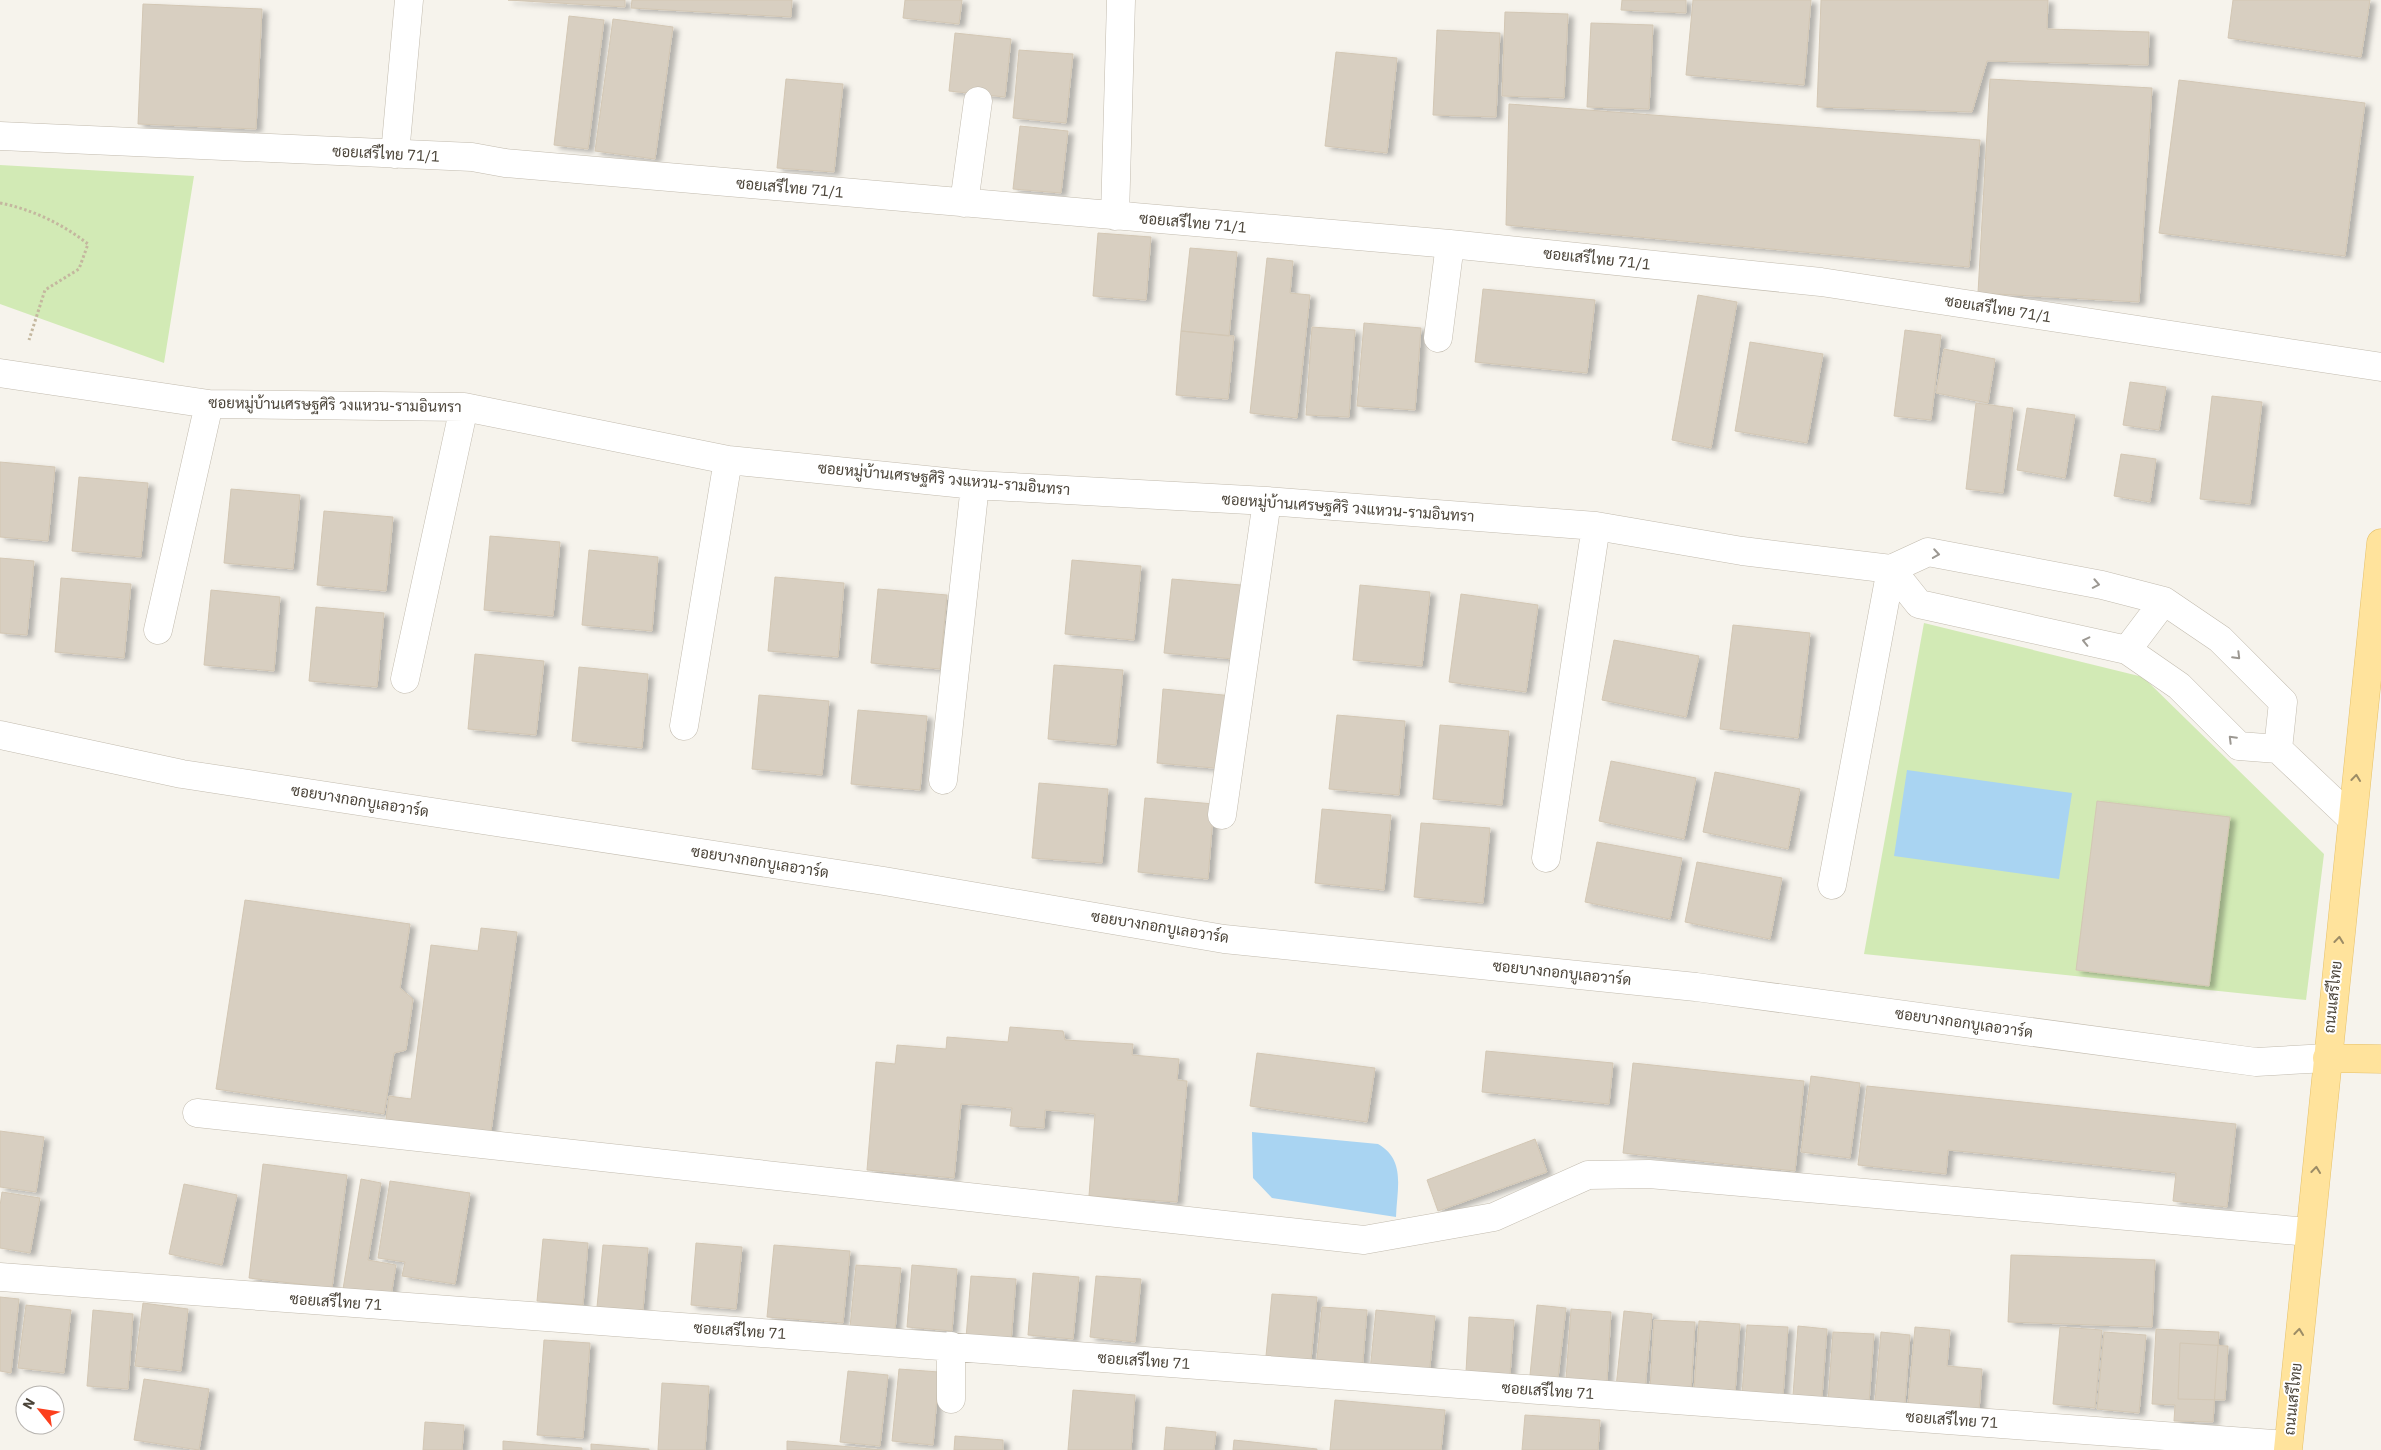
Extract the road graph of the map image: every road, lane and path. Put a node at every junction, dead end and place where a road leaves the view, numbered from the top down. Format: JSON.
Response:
{"nodes":[{"id":1,"x":409,"y":0,"type":"edge"},
{"id":2,"x":1121,"y":0,"type":"edge"},
{"id":3,"x":978,"y":101,"type":"dead end"},
{"id":4,"x":0,"y":136,"type":"edge"},
{"id":5,"x":395,"y":154,"type":"junction"},
{"id":6,"x":0,"y":202,"type":"edge"},
{"id":7,"x":964,"y":203,"type":"junction"},
{"id":8,"x":1115,"y":216,"type":"junction"},
{"id":9,"x":1450,"y":244,"type":"junction"},
{"id":10,"x":1438,"y":338,"type":"dead end"},
{"id":11,"x":2381,"y":367,"type":"edge"},
{"id":12,"x":9,"y":374,"type":"edge"},
{"id":13,"x":209,"y":404,"type":"junction"},
{"id":14,"x":464,"y":407,"type":"junction"},
{"id":15,"x":728,"y":460,"type":"junction"},
{"id":16,"x":976,"y":485,"type":"junction"},
{"id":17,"x":1267,"y":501,"type":"junction"},
{"id":18,"x":1596,"y":526,"type":"junction"},
{"id":19,"x":2381,"y":543,"type":"edge"},
{"id":20,"x":1891,"y":569,"type":"junction"},
{"id":21,"x":2164,"y":601,"type":"junction"},
{"id":22,"x":158,"y":630,"type":"dead end"},
{"id":23,"x":2126,"y":650,"type":"junction"},
{"id":24,"x":405,"y":679,"type":"dead end"},
{"id":25,"x":684,"y":726,"type":"dead end"},
{"id":26,"x":0,"y":735,"type":"edge"},
{"id":27,"x":2278,"y":749,"type":"junction"},
{"id":28,"x":943,"y":780,"type":"dead end"},
{"id":29,"x":1222,"y":815,"type":"dead end"},
{"id":30,"x":2351,"y":818,"type":"junction"},
{"id":31,"x":1546,"y":858,"type":"dead end"},
{"id":32,"x":1832,"y":885,"type":"dead end"},
{"id":33,"x":2327,"y":1058,"type":"junction"},
{"id":34,"x":2381,"y":1059,"type":"edge"},
{"id":35,"x":197,"y":1113,"type":"dead end"},
{"id":36,"x":2309,"y":1232,"type":"junction"},
{"id":37,"x":0,"y":1277,"type":"edge"},
{"id":38,"x":951,"y":1346,"type":"junction"},
{"id":39,"x":951,"y":1399,"type":"dead end"},
{"id":40,"x":2288,"y":1448,"type":"edge"}],
"edges":[{"from":1,"to":5,"type":"street"},
{"from":2,"to":8,"type":"street"},
{"from":3,"to":7,"type":"street"},
{"from":4,"to":5,"type":"street","name":"ซอยเสรีไทย 71/1"},
{"from":5,"to":7,"type":"street","name":"ซอยเสรีไทย 71/1"},
{"from":6,"to":12,"type":"path"},
{"from":7,"to":8,"type":"street","name":"ซอยเสรีไทย 71/1"},
{"from":8,"to":9,"type":"street","name":"ซอยเสรีไทย 71/1"},
{"from":9,"to":10,"type":"street"},
{"from":9,"to":11,"type":"street","name":"ซอยเสรีไทย 71/1"},
{"from":12,"to":13,"type":"street","name":"ซอยหมู่บ้านเศรษฐศิริ วงแหวน-รามอินทรา"},
{"from":13,"to":14,"type":"street","name":"ซอยหมู่บ้านเศรษฐศิริ วงแหวน-รามอินทรา"},
{"from":13,"to":22,"type":"street"},
{"from":14,"to":15,"type":"street","name":"ซอยหมู่บ้านเศรษฐศิริ วงแหวน-รามอินทรา"},
{"from":14,"to":24,"type":"street"},
{"from":15,"to":16,"type":"street","name":"ซอยหมู่บ้านเศรษฐศิริ วงแหวน-รามอินทรา"},
{"from":15,"to":25,"type":"street"},
{"from":16,"to":17,"type":"street","name":"ซอยหมู่บ้านเศรษฐศิริ วงแหวน-รามอินทรา"},
{"from":16,"to":28,"type":"street"},
{"from":17,"to":18,"type":"street","name":"ซอยหมู่บ้านเศรษฐศิริ วงแหวน-รามอินทรา"},
{"from":17,"to":29,"type":"street"},
{"from":18,"to":20,"type":"street","name":"ซอยหมู่บ้านเศรษฐศิริ วงแหวน-รามอินทรา"},
{"from":18,"to":31,"type":"street"},
{"from":30,"to":19,"type":"main road","name":"ถนนเสรีไทย","one_way":true},
{"from":20,"to":21,"type":"street","one_way":true},
{"from":23,"to":20,"type":"street","one_way":true},
{"from":20,"to":32,"type":"street"},
{"from":21,"to":23,"type":"street"},
{"from":21,"to":27,"type":"street","one_way":true},
{"from":27,"to":23,"type":"street","one_way":true},
{"from":26,"to":33,"type":"street","name":"ซอยบางกอกบูเลอวาร์ด"},
{"from":27,"to":30,"type":"street"},
{"from":33,"to":30,"type":"main road","name":"ถนนเสรีไทย","one_way":true},
{"from":33,"to":34,"type":"main road"},
{"from":36,"to":33,"type":"main road","name":"ถนนเสรีไทย","one_way":true},
{"from":35,"to":36,"type":"street"},
{"from":40,"to":36,"type":"main road","name":"ถนนเสรีไทย","one_way":true},
{"from":37,"to":38,"type":"street","name":"ซอยเสรีไทย 71"},
{"from":38,"to":39,"type":"street"},
{"from":38,"to":40,"type":"street","name":"ซอยเสรีไทย 71"}]}
